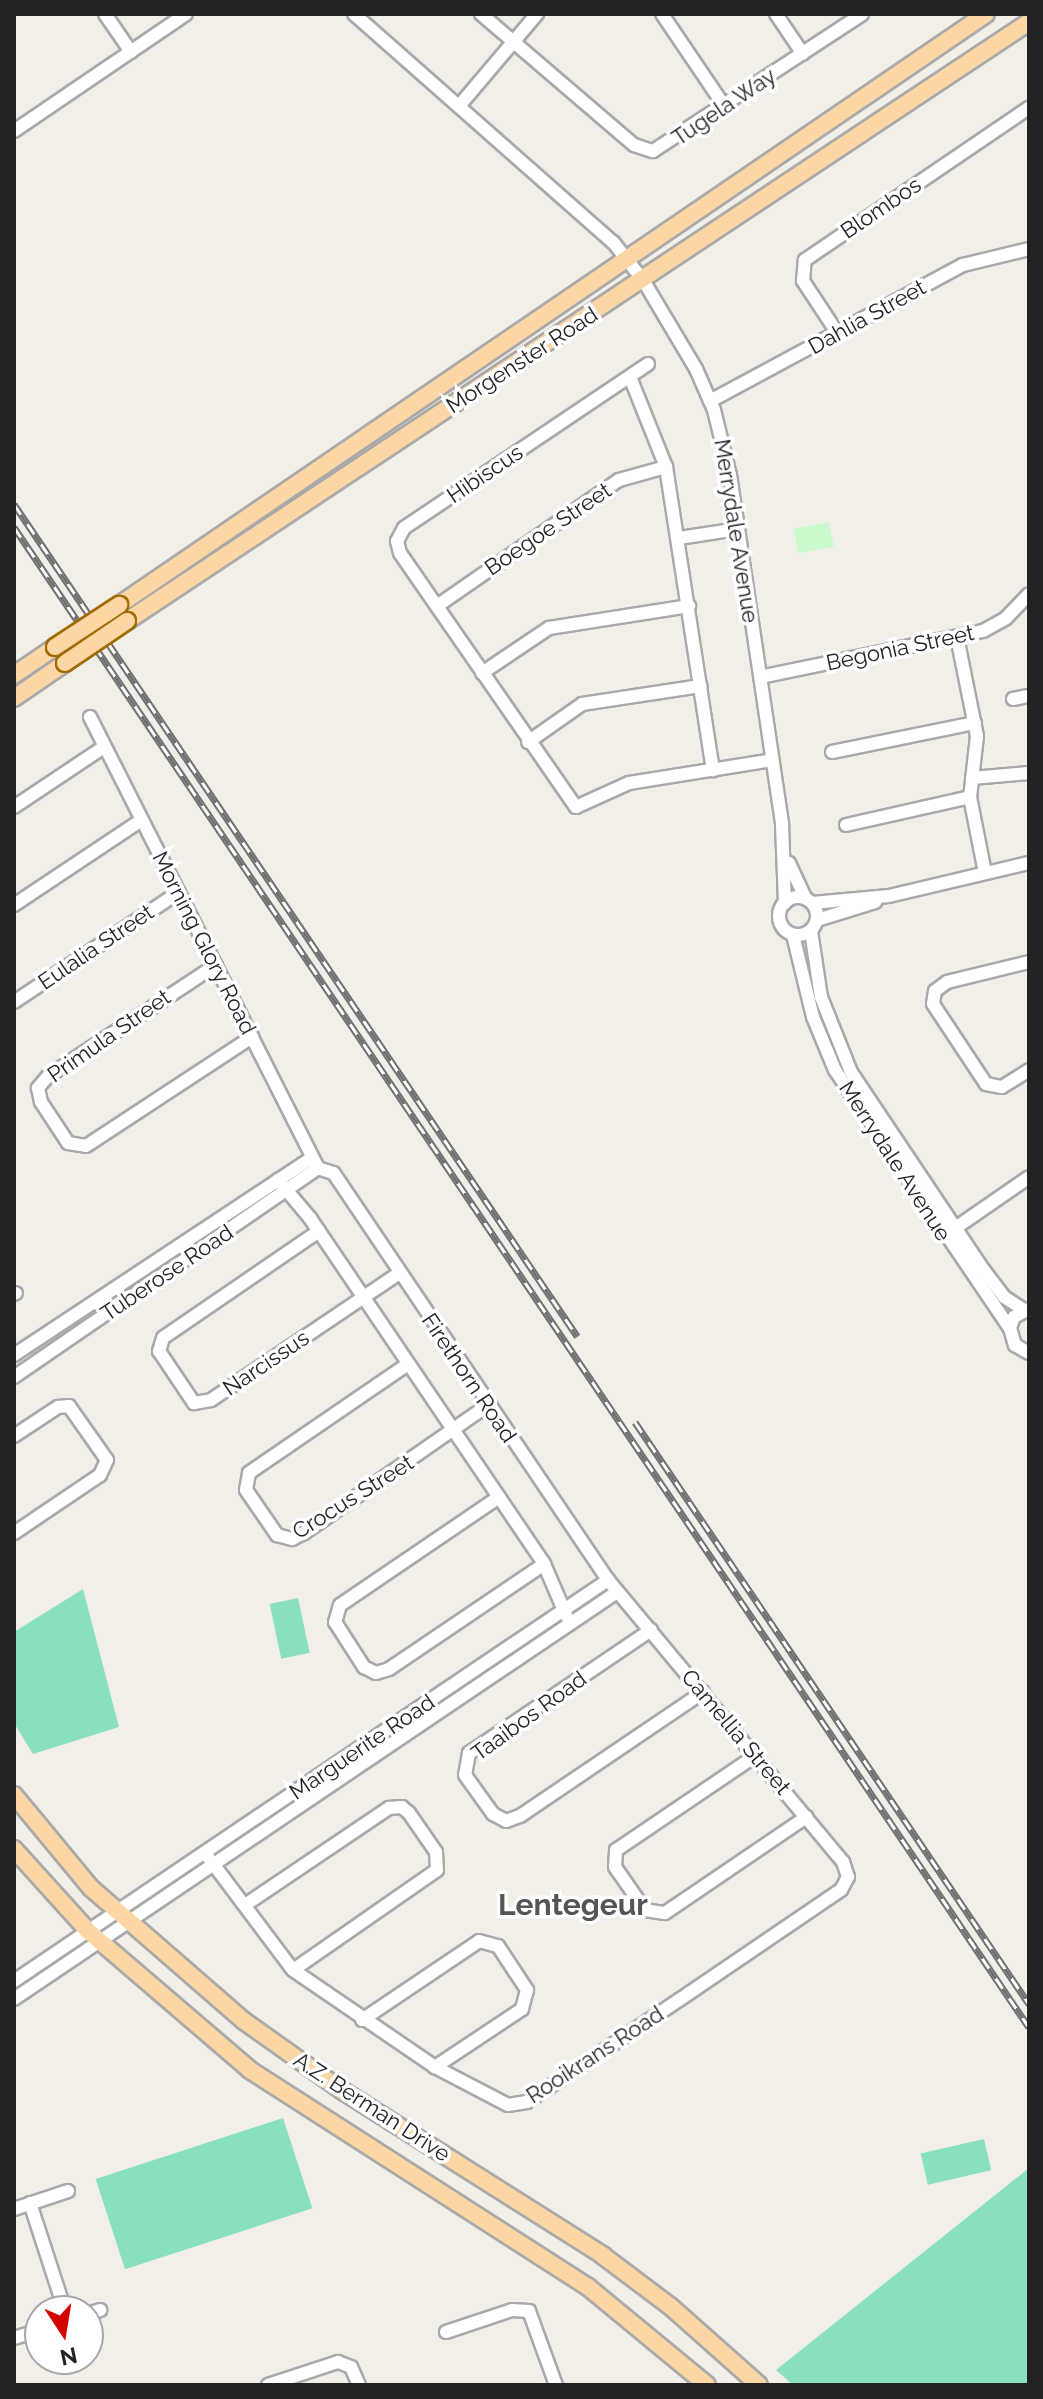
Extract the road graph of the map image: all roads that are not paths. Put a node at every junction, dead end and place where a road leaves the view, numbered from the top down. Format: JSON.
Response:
{"nodes":[{"id":1,"x":105,"y":14,"type":"edge"},
{"id":2,"x":186,"y":14,"type":"edge"},
{"id":3,"x":354,"y":14,"type":"edge"},
{"id":4,"x":481,"y":14,"type":"edge"},
{"id":5,"x":537,"y":14,"type":"edge"},
{"id":6,"x":662,"y":14,"type":"edge"},
{"id":7,"x":776,"y":14,"type":"edge"},
{"id":8,"x":862,"y":14,"type":"edge"},
{"id":9,"x":986,"y":14,"type":"edge"},
{"id":10,"x":1029,"y":22,"type":"edge"},
{"id":11,"x":514,"y":42,"type":"junction"},
{"id":12,"x":131,"y":52,"type":"junction"},
{"id":13,"x":803,"y":54,"type":"junction"},
{"id":14,"x":459,"y":106,"type":"junction"},
{"id":15,"x":725,"y":107,"type":"junction"},
{"id":16,"x":1029,"y":108,"type":"edge"},
{"id":17,"x":14,"y":131,"type":"edge"},
{"id":18,"x":1029,"y":249,"type":"edge"},
{"id":19,"x":628,"y":258,"type":"junction"},
{"id":20,"x":643,"y":280,"type":"junction"},
{"id":21,"x":838,"y":334,"type":"junction"},
{"id":22,"x":648,"y":364,"type":"dead end"},
{"id":23,"x":630,"y":377,"type":"junction"},
{"id":24,"x":710,"y":401,"type":"junction"},
{"id":25,"x":666,"y":467,"type":"junction"},
{"id":26,"x":738,"y":529,"type":"junction"},
{"id":27,"x":679,"y":538,"type":"junction"},
{"id":28,"x":1029,"y":594,"type":"edge"},
{"id":29,"x":437,"y":606,"type":"junction"},
{"id":30,"x":689,"y":606,"type":"junction"},
{"id":31,"x":957,"y":637,"type":"junction"},
{"id":32,"x":482,"y":673,"type":"junction"},
{"id":33,"x":14,"y":675,"type":"edge"},
{"id":34,"x":760,"y":677,"type":"junction"},
{"id":35,"x":701,"y":686,"type":"junction"},
{"id":36,"x":1029,"y":696,"type":"edge"},
{"id":37,"x":14,"y":698,"type":"edge"},
{"id":38,"x":1013,"y":699,"type":"dead end"},
{"id":39,"x":90,"y":717,"type":"dead end"},
{"id":40,"x":975,"y":723,"type":"junction"},
{"id":41,"x":528,"y":742,"type":"junction"},
{"id":42,"x":104,"y":747,"type":"junction"},
{"id":43,"x":832,"y":752,"type":"dead end"},
{"id":44,"x":772,"y":760,"type":"junction"},
{"id":45,"x":713,"y":770,"type":"junction"},
{"id":46,"x":1029,"y":773,"type":"edge"},
{"id":47,"x":972,"y":778,"type":"junction"},
{"id":48,"x":970,"y":797,"type":"junction"},
{"id":49,"x":14,"y":807,"type":"edge"},
{"id":50,"x":140,"y":821,"type":"junction"},
{"id":51,"x":846,"y":825,"type":"dead end"},
{"id":52,"x":786,"y":856,"type":"junction"},
{"id":53,"x":1029,"y":863,"type":"edge"},
{"id":54,"x":985,"y":873,"type":"junction"},
{"id":55,"x":179,"y":892,"type":"junction"},
{"id":56,"x":889,"y":896,"type":"junction"},
{"id":57,"x":808,"y":900,"type":"junction"},
{"id":58,"x":785,"y":903,"type":"junction"},
{"id":59,"x":14,"y":905,"type":"edge"},
{"id":60,"x":814,"y":926,"type":"junction"},
{"id":61,"x":793,"y":935,"type":"junction"},
{"id":62,"x":1029,"y":962,"type":"edge"},
{"id":63,"x":216,"y":965,"type":"junction"},
{"id":64,"x":14,"y":1002,"type":"edge"},
{"id":65,"x":252,"y":1037,"type":"junction"},
{"id":66,"x":1029,"y":1070,"type":"edge"},
{"id":67,"x":872,"y":1105,"type":"junction"},
{"id":68,"x":865,"y":1121,"type":"junction"},
{"id":69,"x":315,"y":1163,"type":"junction"},
{"id":70,"x":1029,"y":1177,"type":"edge"},
{"id":71,"x":282,"y":1185,"type":"junction"},
{"id":72,"x":954,"y":1229,"type":"junction"},
{"id":73,"x":319,"y":1231,"type":"junction"},
{"id":74,"x":398,"y":1274,"type":"junction"},
{"id":75,"x":363,"y":1296,"type":"junction"},
{"id":76,"x":1027,"y":1310,"type":"edge"},
{"id":77,"x":1010,"y":1328,"type":"junction"},
{"id":78,"x":1029,"y":1353,"type":"edge"},
{"id":79,"x":14,"y":1355,"type":"edge"},
{"id":80,"x":408,"y":1364,"type":"junction"},
{"id":81,"x":14,"y":1377,"type":"edge"},
{"id":82,"x":488,"y":1405,"type":"junction"},
{"id":83,"x":454,"y":1431,"type":"junction"},
{"id":84,"x":14,"y":1436,"type":"edge"},
{"id":85,"x":499,"y":1497,"type":"junction"},
{"id":86,"x":14,"y":1533,"type":"edge"},
{"id":87,"x":544,"y":1564,"type":"junction"},
{"id":88,"x":608,"y":1580,"type":"junction"},
{"id":89,"x":617,"y":1592,"type":"junction"},
{"id":90,"x":563,"y":1611,"type":"junction"},
{"id":91,"x":572,"y":1623,"type":"junction"},
{"id":92,"x":651,"y":1630,"type":"junction"},
{"id":93,"x":703,"y":1692,"type":"junction"},
{"id":94,"x":755,"y":1756,"type":"junction"},
{"id":95,"x":14,"y":1795,"type":"edge"},
{"id":96,"x":806,"y":1817,"type":"junction"},
{"id":97,"x":14,"y":1849,"type":"edge"},
{"id":98,"x":205,"y":1853,"type":"junction"},
{"id":99,"x":215,"y":1865,"type":"junction"},
{"id":100,"x":848,"y":1877,"type":"joint"},
{"id":101,"x":245,"y":1905,"type":"junction"},
{"id":102,"x":115,"y":1912,"type":"junction"},
{"id":103,"x":128,"y":1924,"type":"junction"},
{"id":104,"x":94,"y":1937,"type":"junction"},
{"id":105,"x":293,"y":1970,"type":"junction"},
{"id":106,"x":14,"y":1981,"type":"edge"},
{"id":107,"x":14,"y":1999,"type":"edge"},
{"id":108,"x":362,"y":2020,"type":"junction"},
{"id":109,"x":435,"y":2067,"type":"junction"},
{"id":110,"x":68,"y":2191,"type":"dead end"},
{"id":111,"x":30,"y":2203,"type":"junction"},
{"id":112,"x":14,"y":2209,"type":"edge"},
{"id":113,"x":60,"y":2295,"type":"edge"},
{"id":114,"x":446,"y":2332,"type":"dead end"},
{"id":115,"x":268,"y":2385,"type":"edge"},
{"id":116,"x":359,"y":2385,"type":"edge"},
{"id":117,"x":556,"y":2385,"type":"edge"},
{"id":118,"x":707,"y":2385,"type":"edge"},
{"id":119,"x":759,"y":2385,"type":"edge"}],
"edges":[{"from":1,"to":12,"type":"street"},
{"from":2,"to":12,"type":"street"},
{"from":3,"to":14,"type":"street","name":"Merrydale Avenue"},
{"from":4,"to":11,"type":"street","name":"Tugela Way"},
{"from":5,"to":11,"type":"street"},
{"from":6,"to":15,"type":"street"},
{"from":7,"to":13,"type":"street"},
{"from":8,"to":13,"type":"street","name":"Tugela Way"},
{"from":9,"to":19,"type":"main road","name":"Morgenster Road"},
{"from":10,"to":20,"type":"main road","name":"Morgenster Road"},
{"from":11,"to":14,"type":"street"},
{"from":11,"to":15,"type":"street","name":"Tugela Way"},
{"from":12,"to":17,"type":"street"},
{"from":13,"to":15,"type":"street","name":"Tugela Way"},
{"from":14,"to":19,"type":"street","name":"Merrydale Avenue"},
{"from":16,"to":21,"type":"street","name":"Blombos"},
{"from":18,"to":21,"type":"street","name":"Dahlia Street"},
{"from":19,"to":20,"type":"street","name":"Merrydale Avenue"},
{"from":19,"to":33,"type":"main road","name":"Morgenster Road","bridge":true},
{"from":20,"to":24,"type":"street","name":"Merrydale Avenue"},
{"from":20,"to":37,"type":"main road","name":"Morgenster Road","bridge":true},
{"from":21,"to":24,"type":"street","name":"Dahlia Street"},
{"from":22,"to":23,"type":"street","name":"Hibiscus"},
{"from":23,"to":25,"type":"street"},
{"from":23,"to":29,"type":"street","name":"Hibiscus"},
{"from":24,"to":26,"type":"street","name":"Merrydale Avenue"},
{"from":25,"to":27,"type":"street"},
{"from":25,"to":29,"type":"street","name":"Boegoe Street"},
{"from":26,"to":27,"type":"street"},
{"from":26,"to":34,"type":"street","name":"Merrydale Avenue"},
{"from":27,"to":30,"type":"street"},
{"from":28,"to":31,"type":"street","name":"Begonia Street"},
{"from":29,"to":32,"type":"street","name":"Hibiscus"},
{"from":30,"to":32,"type":"street"},
{"from":30,"to":35,"type":"street"},
{"from":31,"to":34,"type":"street","name":"Begonia Street"},
{"from":31,"to":40,"type":"street"},
{"from":32,"to":41,"type":"street","name":"Hibiscus"},
{"from":34,"to":44,"type":"street","name":"Merrydale Avenue"},
{"from":35,"to":41,"type":"street"},
{"from":35,"to":45,"type":"street"},
{"from":36,"to":38,"type":"street"},
{"from":39,"to":42,"type":"street","name":"Morning Glory Road"},
{"from":40,"to":43,"type":"street"},
{"from":40,"to":47,"type":"street"},
{"from":41,"to":45,"type":"street","name":"Hibiscus"},
{"from":42,"to":49,"type":"street"},
{"from":42,"to":50,"type":"street","name":"Morning Glory Road"},
{"from":44,"to":45,"type":"street","name":"Hibiscus"},
{"from":44,"to":52,"type":"street","name":"Merrydale Avenue"},
{"from":46,"to":47,"type":"street"},
{"from":47,"to":48,"type":"street"},
{"from":48,"to":51,"type":"street"},
{"from":48,"to":54,"type":"street"},
{"from":50,"to":55,"type":"street","name":"Morning Glory Road"},
{"from":50,"to":59,"type":"street"},
{"from":52,"to":57,"type":"street","name":"Merrydale Avenue"},
{"from":52,"to":58,"type":"street","name":"Merrydale Avenue"},
{"from":53,"to":54,"type":"street"},
{"from":54,"to":56,"type":"street"},
{"from":55,"to":63,"type":"street","name":"Morning Glory Road"},
{"from":55,"to":64,"type":"street","name":"Eulalia Street"},
{"from":56,"to":57,"type":"street"},
{"from":56,"to":60,"type":"street"},
{"from":57,"to":58,"type":"street"},
{"from":57,"to":60,"type":"street","name":"Merrydale Avenue"},
{"from":58,"to":61,"type":"street","name":"Merrydale Avenue"},
{"from":60,"to":61,"type":"street"},
{"from":60,"to":67,"type":"street","name":"Merrydale Avenue"},
{"from":61,"to":68,"type":"street","name":"Merrydale Avenue"},
{"from":62,"to":66,"type":"street"},
{"from":63,"to":65,"type":"street","name":"Morning Glory Road"},
{"from":63,"to":65,"type":"street","name":"Primula Street"},
{"from":65,"to":69,"type":"street","name":"Morning Glory Road"},
{"from":67,"to":68,"type":"street"},
{"from":67,"to":72,"type":"street","name":"Merrydale Avenue"},
{"from":68,"to":77,"type":"street","name":"Merrydale Avenue"},
{"from":69,"to":71,"type":"street","name":"Tuberose Road"},
{"from":69,"to":74,"type":"street","name":"Firethorn Road"},
{"from":70,"to":72,"type":"street"},
{"from":71,"to":73,"type":"street","name":"Firethorn Road"},
{"from":71,"to":79,"type":"street","name":"Tuberose Road"},
{"from":71,"to":81,"type":"street","name":"Tuberose Road"},
{"from":72,"to":76,"type":"street","name":"Merrydale Avenue"},
{"from":73,"to":75,"type":"street","name":"Firethorn Road"},
{"from":73,"to":75,"type":"street","name":"Narcissus"},
{"from":74,"to":75,"type":"street","name":"Narcissus"},
{"from":74,"to":82,"type":"street","name":"Firethorn Road"},
{"from":75,"to":80,"type":"street","name":"Firethorn Road"},
{"from":76,"to":77,"type":"street"},
{"from":77,"to":78,"type":"street","name":"Merrydale Avenue"},
{"from":80,"to":83,"type":"street","name":"Firethorn Road"},
{"from":80,"to":83,"type":"street","name":"Crocus Street"},
{"from":82,"to":83,"type":"street","name":"Crocus Street"},
{"from":82,"to":88,"type":"street","name":"Firethorn Road"},
{"from":83,"to":85,"type":"street","name":"Firethorn Road"},
{"from":84,"to":86,"type":"street"},
{"from":85,"to":87,"type":"street","name":"Firethorn Road"},
{"from":85,"to":87,"type":"street"},
{"from":87,"to":90,"type":"street","name":"Firethorn Road"},
{"from":88,"to":89,"type":"street","name":"Firethorn Road"},
{"from":88,"to":90,"type":"street","name":"Marguerite Road"},
{"from":89,"to":91,"type":"street","name":"Marguerite Road"},
{"from":89,"to":92,"type":"street","name":"Camellia Street"},
{"from":90,"to":91,"type":"street","name":"Firethorn Road"},
{"from":90,"to":98,"type":"street","name":"Marguerite Road"},
{"from":91,"to":99,"type":"street","name":"Marguerite Road"},
{"from":92,"to":93,"type":"street","name":"Camellia Street"},
{"from":92,"to":93,"type":"street","name":"Taaibos Road"},
{"from":93,"to":94,"type":"street","name":"Camellia Street"},
{"from":94,"to":96,"type":"street","name":"Camellia Street"},
{"from":94,"to":96,"type":"street"},
{"from":95,"to":102,"type":"main road","name":"A.Z. Berman Drive"},
{"from":96,"to":100,"type":"street","name":"Camellia Street"},
{"from":97,"to":104,"type":"main road","name":"A.Z. Berman Drive"},
{"from":98,"to":99,"type":"street","name":"Rooikrans Road"},
{"from":98,"to":102,"type":"street","name":"Marguerite Road"},
{"from":99,"to":101,"type":"street","name":"Rooikrans Road"},
{"from":99,"to":103,"type":"street","name":"Marguerite Road"},
{"from":100,"to":109,"type":"street","name":"Rooikrans Road"},
{"from":101,"to":105,"type":"street","name":"Rooikrans Road"},
{"from":101,"to":105,"type":"street"},
{"from":102,"to":103,"type":"main road","name":"A.Z. Berman Drive"},
{"from":102,"to":104,"type":"street","name":"Marguerite Road"},
{"from":103,"to":104,"type":"street","name":"Marguerite Road"},
{"from":103,"to":119,"type":"main road","name":"A.Z. Berman Drive"},
{"from":104,"to":106,"type":"street"},
{"from":104,"to":107,"type":"street"},
{"from":104,"to":118,"type":"main road","name":"A.Z. Berman Drive"},
{"from":105,"to":108,"type":"street","name":"Rooikrans Road"},
{"from":108,"to":109,"type":"street","name":"Rooikrans Road"},
{"from":108,"to":109,"type":"street"},
{"from":110,"to":111,"type":"street"},
{"from":111,"to":112,"type":"street"},
{"from":111,"to":113,"type":"street"},
{"from":114,"to":117,"type":"street"},
{"from":115,"to":116,"type":"street"}]}
